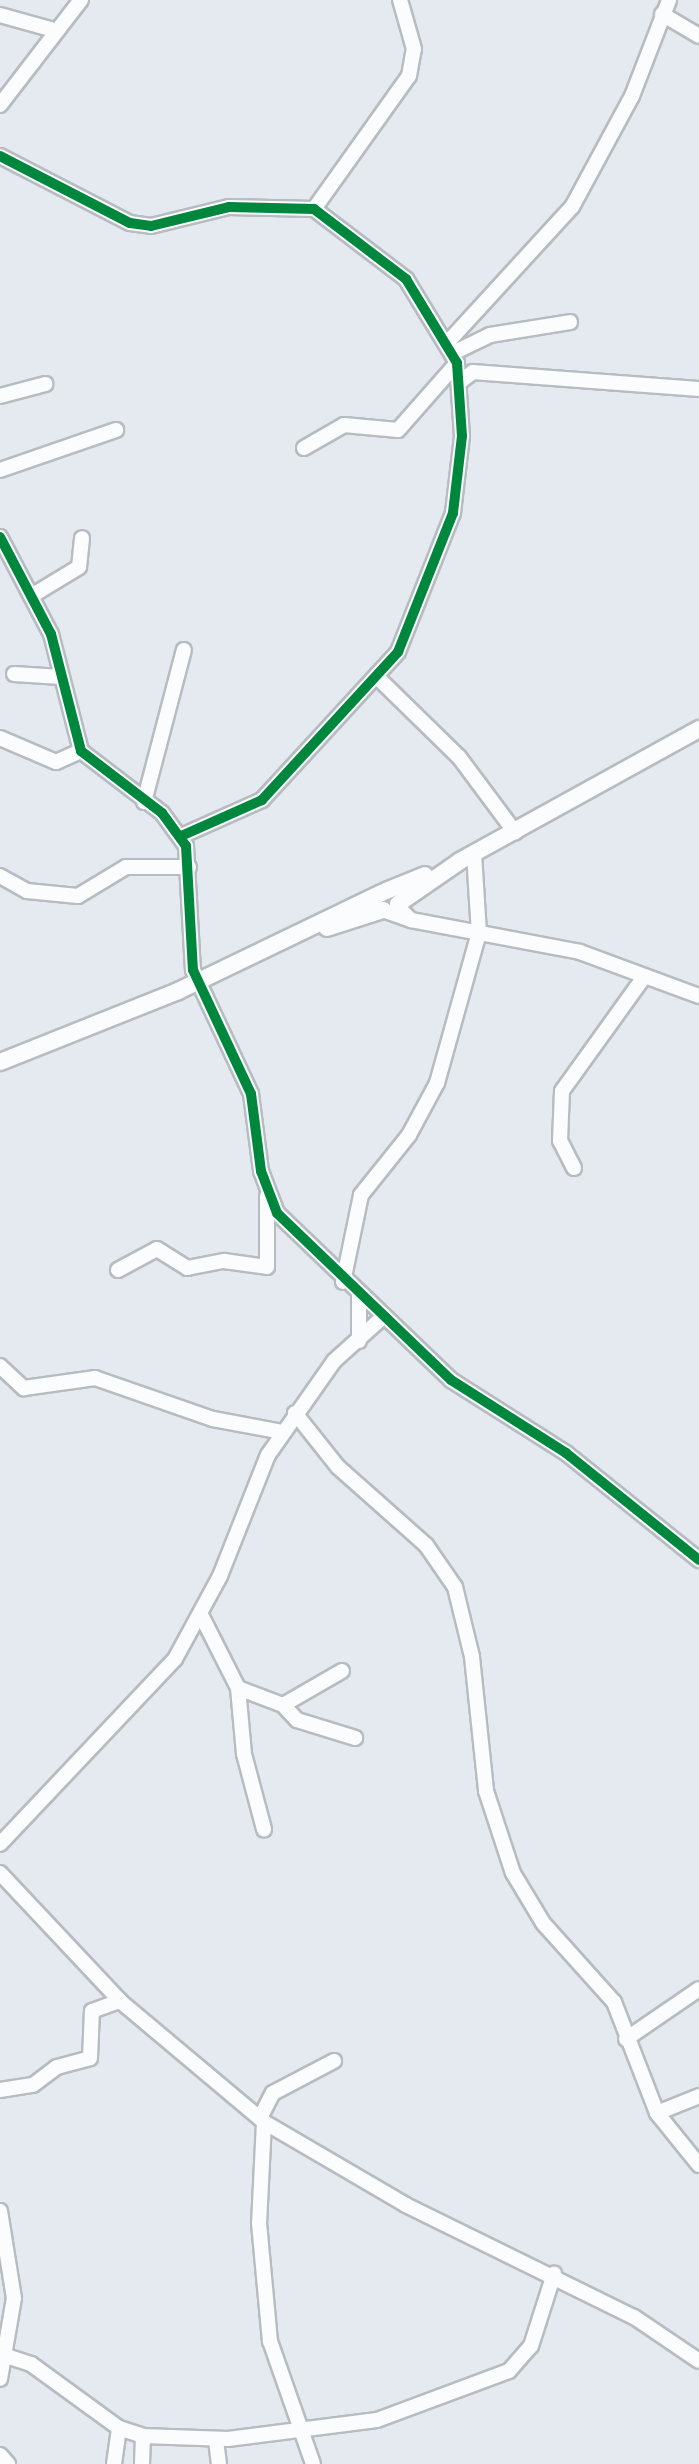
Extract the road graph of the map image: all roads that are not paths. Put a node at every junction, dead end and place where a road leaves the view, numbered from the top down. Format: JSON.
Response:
{"nodes":[{"id":1,"x":81,"y":0,"type":"edge"},
{"id":2,"x":400,"y":0,"type":"edge"},
{"id":3,"x":666,"y":7,"type":"edge"},
{"id":4,"x":0,"y":15,"type":"edge"},
{"id":5,"x":54,"y":30,"type":"junction"},
{"id":6,"x":699,"y":36,"type":"edge"},
{"id":7,"x":0,"y":105,"type":"edge"},
{"id":8,"x":0,"y":156,"type":"edge"},
{"id":9,"x":314,"y":209,"type":"junction"},
{"id":10,"x":570,"y":322,"type":"dead end"},
{"id":11,"x":453,"y":352,"type":"junction"},
{"id":12,"x":460,"y":382,"type":"junction"},
{"id":13,"x":45,"y":384,"type":"dead end"},
{"id":14,"x":699,"y":389,"type":"edge"},
{"id":15,"x":0,"y":396,"type":"edge"},
{"id":16,"x":116,"y":430,"type":"dead end"},
{"id":17,"x":304,"y":448,"type":"dead end"},
{"id":18,"x":0,"y":470,"type":"edge"},
{"id":19,"x":0,"y":537,"type":"edge"},
{"id":20,"x":82,"y":538,"type":"dead end"},
{"id":21,"x":33,"y":595,"type":"junction"},
{"id":22,"x":184,"y":650,"type":"dead end"},
{"id":23,"x":14,"y":674,"type":"dead end"},
{"id":24,"x":61,"y":677,"type":"junction"},
{"id":25,"x":378,"y":678,"type":"junction"},
{"id":26,"x":699,"y":729,"type":"edge"},
{"id":27,"x":0,"y":738,"type":"edge"},
{"id":28,"x":81,"y":751,"type":"junction"},
{"id":29,"x":144,"y":802,"type":"junction"},
{"id":30,"x":515,"y":832,"type":"junction"},
{"id":31,"x":181,"y":836,"type":"junction"},
{"id":32,"x":467,"y":857,"type":"junction"},
{"id":33,"x":189,"y":867,"type":"junction"},
{"id":34,"x":0,"y":876,"type":"edge"},
{"id":35,"x":388,"y":903,"type":"junction"},
{"id":36,"x":479,"y":933,"type":"junction"},
{"id":37,"x":644,"y":977,"type":"junction"},
{"id":38,"x":197,"y":982,"type":"junction"},
{"id":39,"x":699,"y":996,"type":"edge"},
{"id":40,"x":0,"y":1062,"type":"edge"},
{"id":41,"x":574,"y":1168,"type":"dead end"},
{"id":42,"x":267,"y":1196,"type":"junction"},
{"id":43,"x":118,"y":1270,"type":"dead end"},
{"id":44,"x":343,"y":1282,"type":"junction"},
{"id":45,"x":359,"y":1295,"type":"junction"},
{"id":46,"x":382,"y":1318,"type":"junction"},
{"id":47,"x":359,"y":1341,"type":"junction"},
{"id":48,"x":0,"y":1366,"type":"edge"},
{"id":49,"x":295,"y":1413,"type":"junction"},
{"id":50,"x":282,"y":1432,"type":"junction"},
{"id":51,"x":699,"y":1560,"type":"edge"},
{"id":52,"x":201,"y":1615,"type":"junction"},
{"id":53,"x":342,"y":1671,"type":"dead end"},
{"id":54,"x":238,"y":1688,"type":"junction"},
{"id":55,"x":283,"y":1705,"type":"junction"},
{"id":56,"x":355,"y":1738,"type":"dead end"},
{"id":57,"x":264,"y":1829,"type":"dead end"},
{"id":58,"x":0,"y":1844,"type":"edge"},
{"id":59,"x":0,"y":1873,"type":"edge"},
{"id":60,"x":699,"y":1989,"type":"edge"},
{"id":61,"x":120,"y":2001,"type":"junction"},
{"id":62,"x":626,"y":2039,"type":"junction"},
{"id":63,"x":334,"y":2061,"type":"dead end"},
{"id":64,"x":0,"y":2090,"type":"edge"},
{"id":65,"x":699,"y":2096,"type":"edge"},
{"id":66,"x":657,"y":2113,"type":"junction"},
{"id":67,"x":262,"y":2120,"type":"junction"},
{"id":68,"x":699,"y":2165,"type":"edge"},
{"id":69,"x":0,"y":2211,"type":"edge"},
{"id":70,"x":554,"y":2274,"type":"junction"},
{"id":71,"x":3,"y":2354,"type":"edge"},
{"id":72,"x":699,"y":2361,"type":"edge"},
{"id":73,"x":0,"y":2379,"type":"edge"},
{"id":74,"x":298,"y":2426,"type":"junction"},
{"id":75,"x":119,"y":2428,"type":"junction"},
{"id":76,"x":143,"y":2436,"type":"junction"},
{"id":77,"x":216,"y":2440,"type":"junction"},
{"id":78,"x":0,"y":2455,"type":"edge"},
{"id":79,"x":8,"y":2464,"type":"edge"},
{"id":80,"x":114,"y":2464,"type":"edge"},
{"id":81,"x":142,"y":2464,"type":"edge"},
{"id":82,"x":219,"y":2464,"type":"edge"},
{"id":83,"x":313,"y":2464,"type":"edge"}],
"edges":[{"from":1,"to":5,"type":"street"},
{"from":2,"to":9,"type":"street"},
{"from":3,"to":6,"type":"street"},
{"from":3,"to":11,"type":"street"},
{"from":4,"to":5,"type":"street"},
{"from":5,"to":7,"type":"street"},
{"from":8,"to":9,"type":"street"},
{"from":9,"to":11,"type":"street"},
{"from":10,"to":11,"type":"street"},
{"from":11,"to":12,"type":"street"},
{"from":11,"to":17,"type":"street"},
{"from":12,"to":14,"type":"street"},
{"from":12,"to":25,"type":"street"},
{"from":13,"to":15,"type":"street"},
{"from":16,"to":18,"type":"street"},
{"from":19,"to":21,"type":"street"},
{"from":20,"to":21,"type":"street"},
{"from":21,"to":24,"type":"street"},
{"from":22,"to":29,"type":"street"},
{"from":23,"to":24,"type":"street"},
{"from":24,"to":28,"type":"street"},
{"from":25,"to":30,"type":"street"},
{"from":25,"to":31,"type":"street"},
{"from":26,"to":30,"type":"main road"},
{"from":27,"to":28,"type":"street"},
{"from":28,"to":29,"type":"street"},
{"from":29,"to":31,"type":"street"},
{"from":30,"to":32,"type":"main road"},
{"from":31,"to":33,"type":"street"},
{"from":32,"to":35,"type":"main road"},
{"from":32,"to":36,"type":"street"},
{"from":33,"to":34,"type":"street"},
{"from":33,"to":38,"type":"street"},
{"from":35,"to":36,"type":"street"},
{"from":35,"to":38,"type":"main road"},
{"from":36,"to":37,"type":"street"},
{"from":36,"to":44,"type":"street"},
{"from":37,"to":39,"type":"street"},
{"from":37,"to":41,"type":"street"},
{"from":38,"to":40,"type":"main road"},
{"from":38,"to":42,"type":"street"},
{"from":42,"to":43,"type":"street"},
{"from":42,"to":44,"type":"street"},
{"from":44,"to":45,"type":"street"},
{"from":45,"to":46,"type":"street"},
{"from":45,"to":47,"type":"street"},
{"from":46,"to":47,"type":"street"},
{"from":46,"to":51,"type":"street"},
{"from":47,"to":49,"type":"street"},
{"from":48,"to":50,"type":"street"},
{"from":49,"to":50,"type":"street"},
{"from":49,"to":62,"type":"street"},
{"from":50,"to":52,"type":"street"},
{"from":52,"to":54,"type":"street"},
{"from":52,"to":58,"type":"street"},
{"from":53,"to":55,"type":"street"},
{"from":54,"to":55,"type":"street"},
{"from":54,"to":57,"type":"street"},
{"from":55,"to":56,"type":"street"},
{"from":59,"to":61,"type":"street"},
{"from":60,"to":62,"type":"street"},
{"from":61,"to":64,"type":"street"},
{"from":61,"to":67,"type":"street"},
{"from":62,"to":66,"type":"street"},
{"from":63,"to":67,"type":"street"},
{"from":65,"to":66,"type":"street"},
{"from":66,"to":68,"type":"street"},
{"from":67,"to":70,"type":"street"},
{"from":67,"to":74,"type":"street"},
{"from":69,"to":71,"type":"street"},
{"from":70,"to":72,"type":"street"},
{"from":70,"to":74,"type":"street"},
{"from":71,"to":73,"type":"street"},
{"from":71,"to":75,"type":"street"},
{"from":74,"to":77,"type":"street"},
{"from":74,"to":83,"type":"street"},
{"from":75,"to":76,"type":"street"},
{"from":75,"to":80,"type":"street"},
{"from":76,"to":77,"type":"street"},
{"from":76,"to":81,"type":"street"},
{"from":77,"to":82,"type":"street"},
{"from":78,"to":79,"type":"street"}]}
